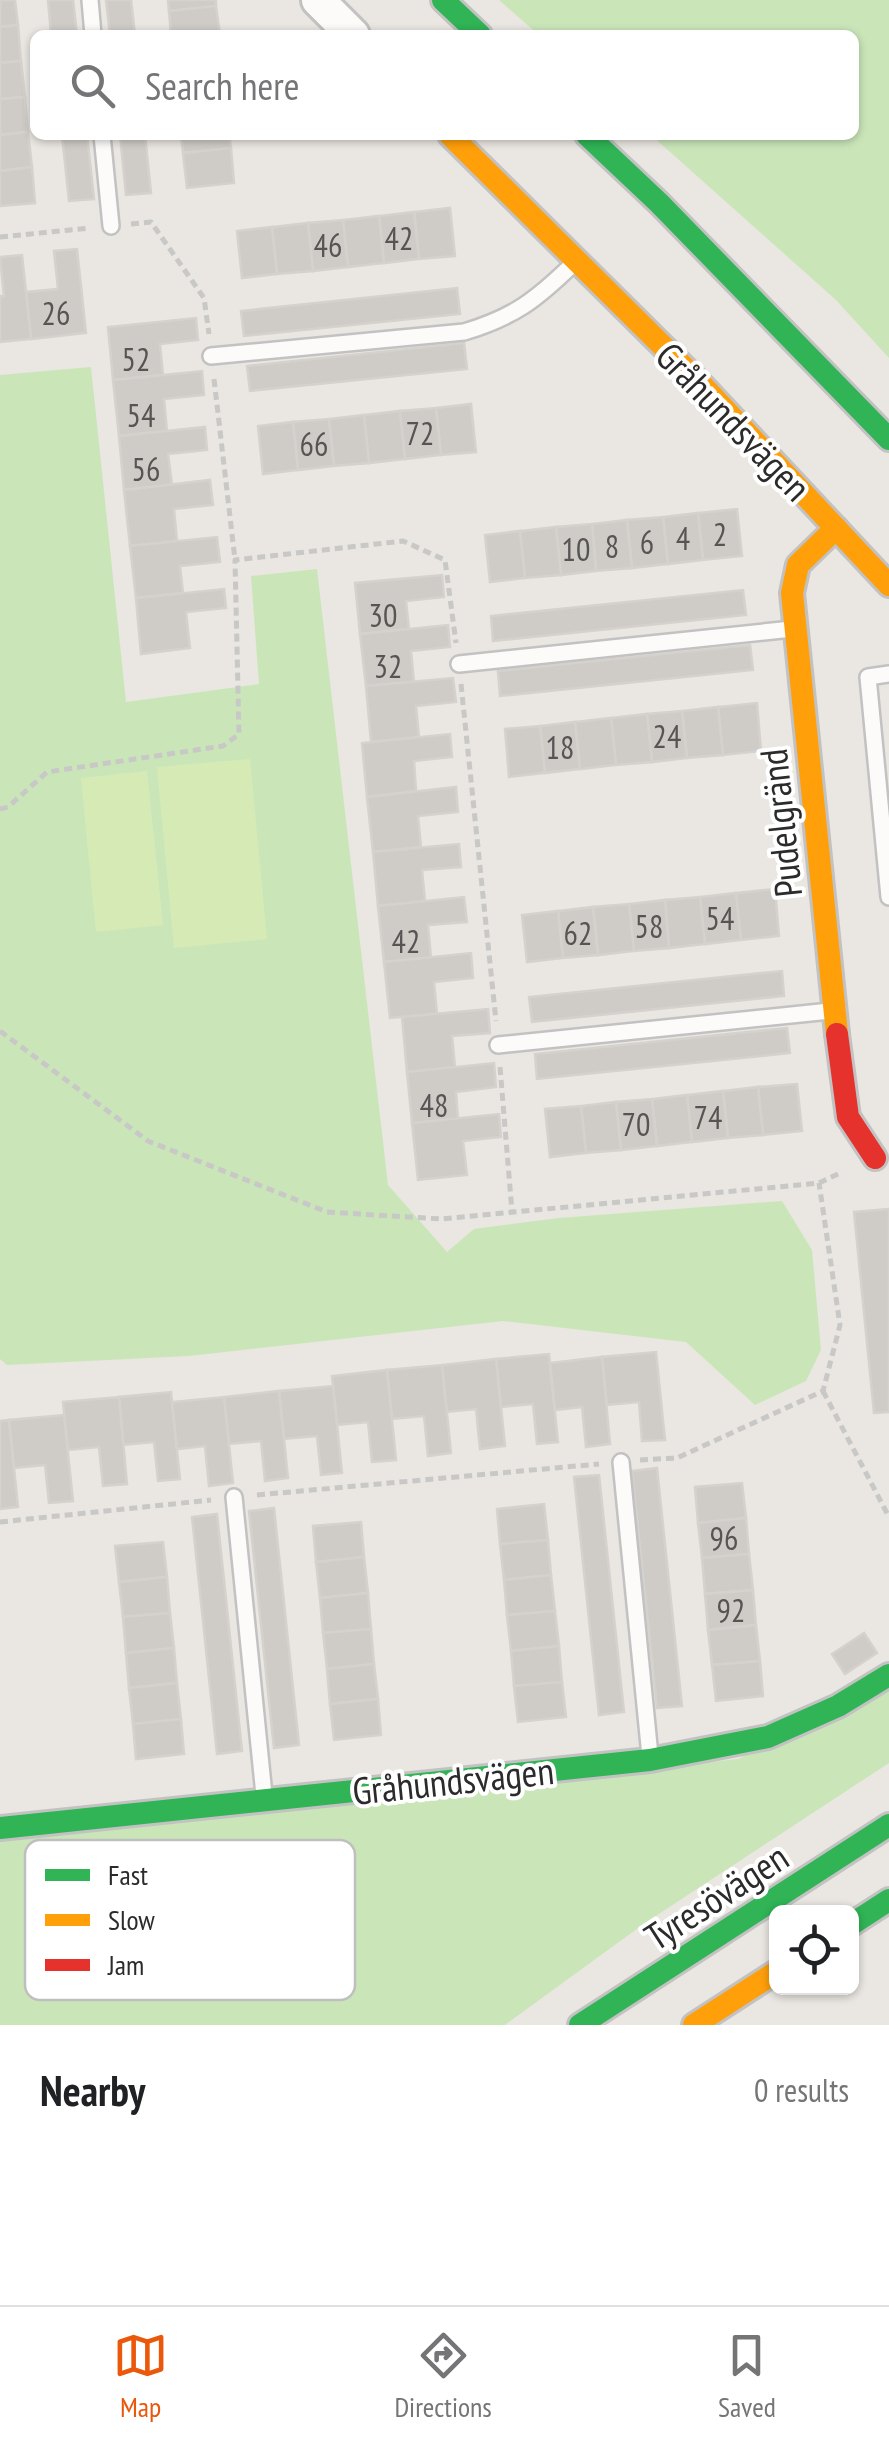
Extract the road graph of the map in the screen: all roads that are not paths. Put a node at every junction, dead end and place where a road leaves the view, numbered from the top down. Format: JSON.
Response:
{"nodes":[{"id":1,"x":90,"y":0,"type":"edge"},
{"id":2,"x":318,"y":0,"type":"edge"},
{"id":3,"x":443,"y":0,"type":"edge"},
{"id":4,"x":93,"y":30,"type":"edge"},
{"id":5,"x":348,"y":30,"type":"edge"},
{"id":6,"x":475,"y":30,"type":"edge"},
{"id":7,"x":102,"y":140,"type":"edge"},
{"id":8,"x":455,"y":140,"type":"edge"},
{"id":9,"x":592,"y":140,"type":"edge"},
{"id":10,"x":111,"y":226,"type":"road end"},
{"id":11,"x":576,"y":262,"type":"junction"},
{"id":12,"x":211,"y":356,"type":"road end"},
{"id":13,"x":889,"y":439,"type":"edge"},
{"id":14,"x":836,"y":528,"type":"junction"},
{"id":15,"x":889,"y":585,"type":"edge"},
{"id":16,"x":796,"y":629,"type":"junction"},
{"id":17,"x":459,"y":664,"type":"road end"},
{"id":18,"x":889,"y":674,"type":"edge"},
{"id":19,"x":889,"y":897,"type":"edge"},
{"id":20,"x":834,"y":1010,"type":"junction"},
{"id":21,"x":498,"y":1044,"type":"road end"},
{"id":22,"x":874,"y":1158,"type":"road end"},
{"id":23,"x":621,"y":1462,"type":"road end"},
{"id":24,"x":234,"y":1497,"type":"road end"},
{"id":25,"x":889,"y":1675,"type":"edge"},
{"id":26,"x":650,"y":1760,"type":"junction"},
{"id":27,"x":265,"y":1800,"type":"junction"},
{"id":28,"x":889,"y":1826,"type":"edge"},
{"id":29,"x":0,"y":1828,"type":"edge"},
{"id":30,"x":889,"y":1900,"type":"edge"},
{"id":31,"x":859,"y":1919,"type":"edge"},
{"id":32,"x":769,"y":1977,"type":"edge"},
{"id":33,"x":580,"y":2025,"type":"edge"},
{"id":34,"x":694,"y":2025,"type":"edge"}],
"edges":[{"from":1,"to":4,"type":"lane"},
{"from":2,"to":5,"type":"street"},
{"from":3,"to":6,"type":"street"},
{"from":7,"to":10,"type":"lane"},
{"from":8,"to":11,"type":"street","name":"Gråhundsvägen"},
{"from":9,"to":13,"type":"street"},
{"from":11,"to":12,"type":"lane"},
{"from":11,"to":14,"type":"street","name":"Gråhundsvägen"},
{"from":14,"to":15,"type":"street","name":"Gråhundsvägen"},
{"from":14,"to":16,"type":"street","name":"Pudelgränd"},
{"from":16,"to":17,"type":"lane"},
{"from":16,"to":20,"type":"street","name":"Pudelgränd"},
{"from":18,"to":19,"type":"lane"},
{"from":20,"to":21,"type":"lane"},
{"from":20,"to":22,"type":"street","name":"Pudelgränd"},
{"from":23,"to":26,"type":"lane"},
{"from":24,"to":27,"type":"lane"},
{"from":25,"to":26,"type":"street","name":"Gråhundsvägen"},
{"from":26,"to":27,"type":"street","name":"Gråhundsvägen"},
{"from":27,"to":29,"type":"street","name":"Gråhundsvägen"},
{"from":28,"to":33,"type":"street","name":"Tyresövägen"},
{"from":30,"to":31,"type":"street"},
{"from":32,"to":34,"type":"street"}]}
